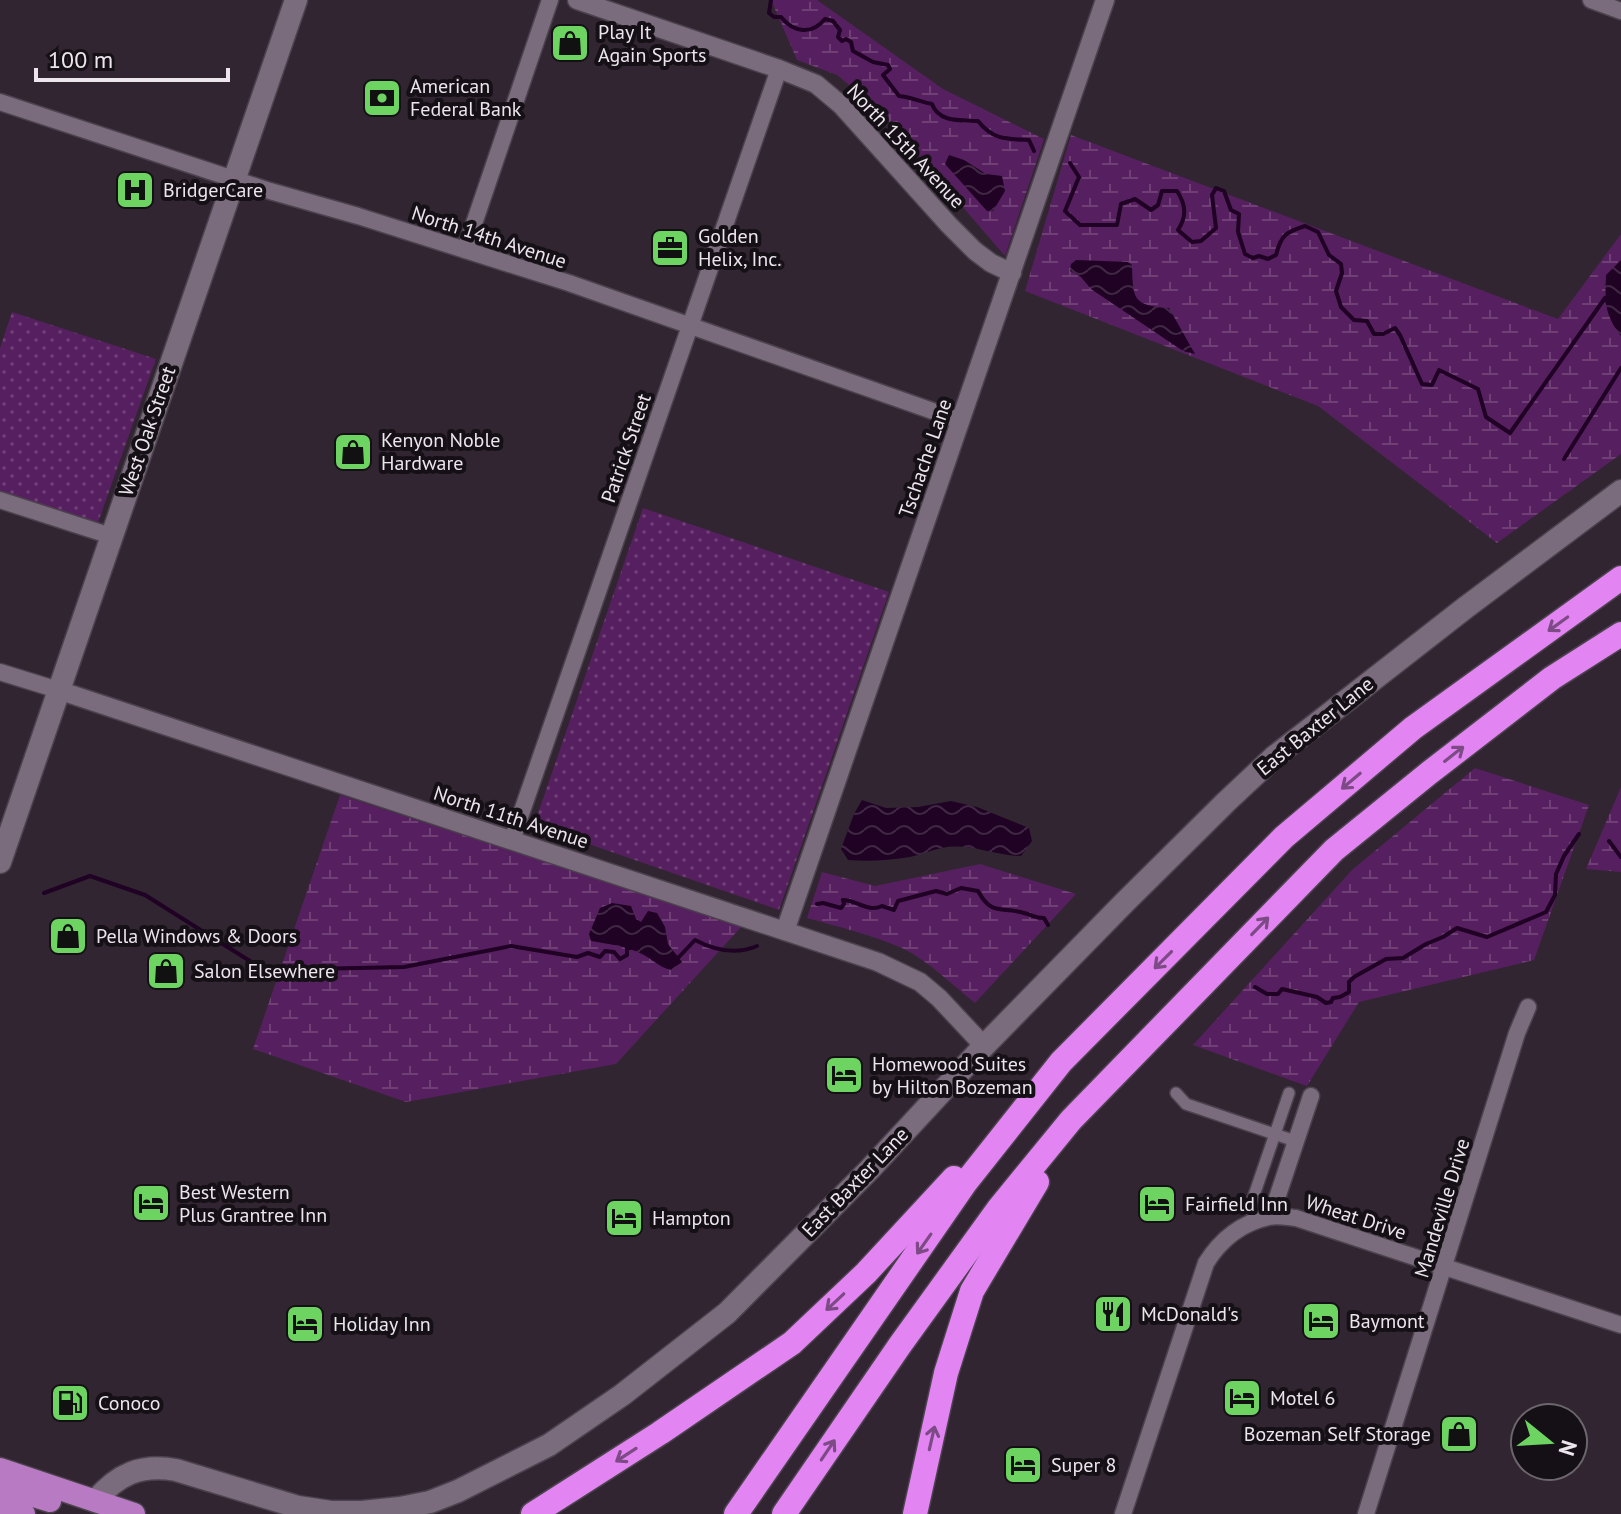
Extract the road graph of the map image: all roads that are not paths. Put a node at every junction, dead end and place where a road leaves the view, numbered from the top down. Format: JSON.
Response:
{"nodes":[{"id":1,"x":296,"y":0,"type":"edge"},
{"id":2,"x":550,"y":0,"type":"edge"},
{"id":3,"x":577,"y":0,"type":"edge"},
{"id":4,"x":1105,"y":0,"type":"edge"},
{"id":5,"x":1591,"y":0,"type":"edge"},
{"id":6,"x":1621,"y":11,"type":"edge"},
{"id":7,"x":779,"y":69,"type":"junction"},
{"id":8,"x":0,"y":102,"type":"edge"},
{"id":9,"x":234,"y":179,"type":"junction"},
{"id":10,"x":465,"y":250,"type":"junction"},
{"id":11,"x":1012,"y":273,"type":"junction"},
{"id":12,"x":689,"y":326,"type":"junction"},
{"id":13,"x":961,"y":421,"type":"junction"},
{"id":14,"x":1621,"y":491,"type":"edge"},
{"id":15,"x":0,"y":500,"type":"edge"},
{"id":16,"x":111,"y":536,"type":"junction"},
{"id":17,"x":1621,"y":578,"type":"edge"},
{"id":18,"x":1621,"y":634,"type":"edge"},
{"id":19,"x":0,"y":672,"type":"edge"},
{"id":20,"x":58,"y":690,"type":"junction"},
{"id":21,"x":512,"y":840,"type":"junction"},
{"id":22,"x":0,"y":862,"type":"edge"},
{"id":23,"x":785,"y":931,"type":"junction"},
{"id":24,"x":1528,"y":1007,"type":"dead end"},
{"id":25,"x":1153,"y":1036,"type":"junction"},
{"id":26,"x":984,"y":1046,"type":"junction"},
{"id":27,"x":1061,"y":1062,"type":"junction"},
{"id":28,"x":1176,"y":1093,"type":"dead end"},
{"id":29,"x":1289,"y":1093,"type":"dead end"},
{"id":30,"x":1311,"y":1096,"type":"dead end"},
{"id":31,"x":1275,"y":1134,"type":"junction"},
{"id":32,"x":1295,"y":1141,"type":"junction"},
{"id":33,"x":1249,"y":1210,"type":"dead end"},
{"id":34,"x":1271,"y":1216,"type":"junction"},
{"id":35,"x":1444,"y":1268,"type":"junction"},
{"id":36,"x":1621,"y":1325,"type":"edge"},
{"id":37,"x":0,"y":1469,"type":"edge"},
{"id":38,"x":0,"y":1491,"type":"edge"},
{"id":39,"x":95,"y":1501,"type":"junction"},
{"id":40,"x":0,"y":1506,"type":"edge"},
{"id":41,"x":24,"y":1514,"type":"edge"},
{"id":42,"x":134,"y":1514,"type":"edge"},
{"id":43,"x":533,"y":1514,"type":"edge"},
{"id":44,"x":736,"y":1514,"type":"edge"},
{"id":45,"x":784,"y":1514,"type":"edge"},
{"id":46,"x":915,"y":1514,"type":"edge"},
{"id":47,"x":1123,"y":1514,"type":"edge"},
{"id":48,"x":1366,"y":1514,"type":"edge"}],
"edges":[{"from":1,"to":9,"type":"main road","name":"West Oak Street"},
{"from":2,"to":10,"type":"street"},
{"from":3,"to":7,"type":"street","name":"North 15th Avenue"},
{"from":4,"to":11,"type":"street","name":"Tschache Lane"},
{"from":5,"to":6,"type":"street"},
{"from":7,"to":11,"type":"street","name":"North 15th Avenue"},
{"from":7,"to":12,"type":"street","name":"Patrick Street"},
{"from":8,"to":9,"type":"street","name":"North 14th Avenue"},
{"from":9,"to":10,"type":"street","name":"North 14th Avenue"},
{"from":9,"to":16,"type":"main road","name":"West Oak Street"},
{"from":10,"to":12,"type":"street","name":"North 14th Avenue"},
{"from":11,"to":13,"type":"street","name":"Tschache Lane"},
{"from":12,"to":13,"type":"street","name":"North 14th Avenue"},
{"from":12,"to":21,"type":"street","name":"Patrick Street"},
{"from":13,"to":23,"type":"street","name":"Tschache Lane"},
{"from":14,"to":26,"type":"main road","name":"East Baxter Lane"},
{"from":15,"to":16,"type":"street"},
{"from":16,"to":20,"type":"main road","name":"West Oak Street"},
{"from":17,"to":27,"type":"highway","one_way":true},
{"from":25,"to":18,"type":"highway","one_way":true},
{"from":19,"to":20,"type":"street","name":"North 11th Avenue"},
{"from":20,"to":21,"type":"street","name":"North 11th Avenue"},
{"from":20,"to":22,"type":"main road","name":"West Oak Street"},
{"from":21,"to":23,"type":"street","name":"North 11th Avenue"},
{"from":23,"to":26,"type":"street","name":"North 11th Avenue"},
{"from":24,"to":35,"type":"street","name":"Mandeville Drive"},
{"from":45,"to":25,"type":"highway","one_way":true},
{"from":46,"to":25,"type":"highway","one_way":true},
{"from":26,"to":39,"type":"main road","name":"East Baxter Lane"},
{"from":27,"to":43,"type":"highway","one_way":true},
{"from":27,"to":44,"type":"highway","one_way":true},
{"from":28,"to":31,"type":"street"},
{"from":29,"to":31,"type":"street"},
{"from":30,"to":32,"type":"street"},
{"from":31,"to":32,"type":"street"},
{"from":31,"to":33,"type":"street"},
{"from":32,"to":34,"type":"street"},
{"from":34,"to":35,"type":"street","name":"Wheat Drive"},
{"from":34,"to":47,"type":"street"},
{"from":35,"to":36,"type":"street","name":"Wheat Drive"},
{"from":35,"to":48,"type":"street","name":"Mandeville Drive"},
{"from":37,"to":39,"type":"main road"},
{"from":38,"to":39,"type":"main road"},
{"from":39,"to":42,"type":"main road"},
{"from":40,"to":41,"type":"main road"}]}
